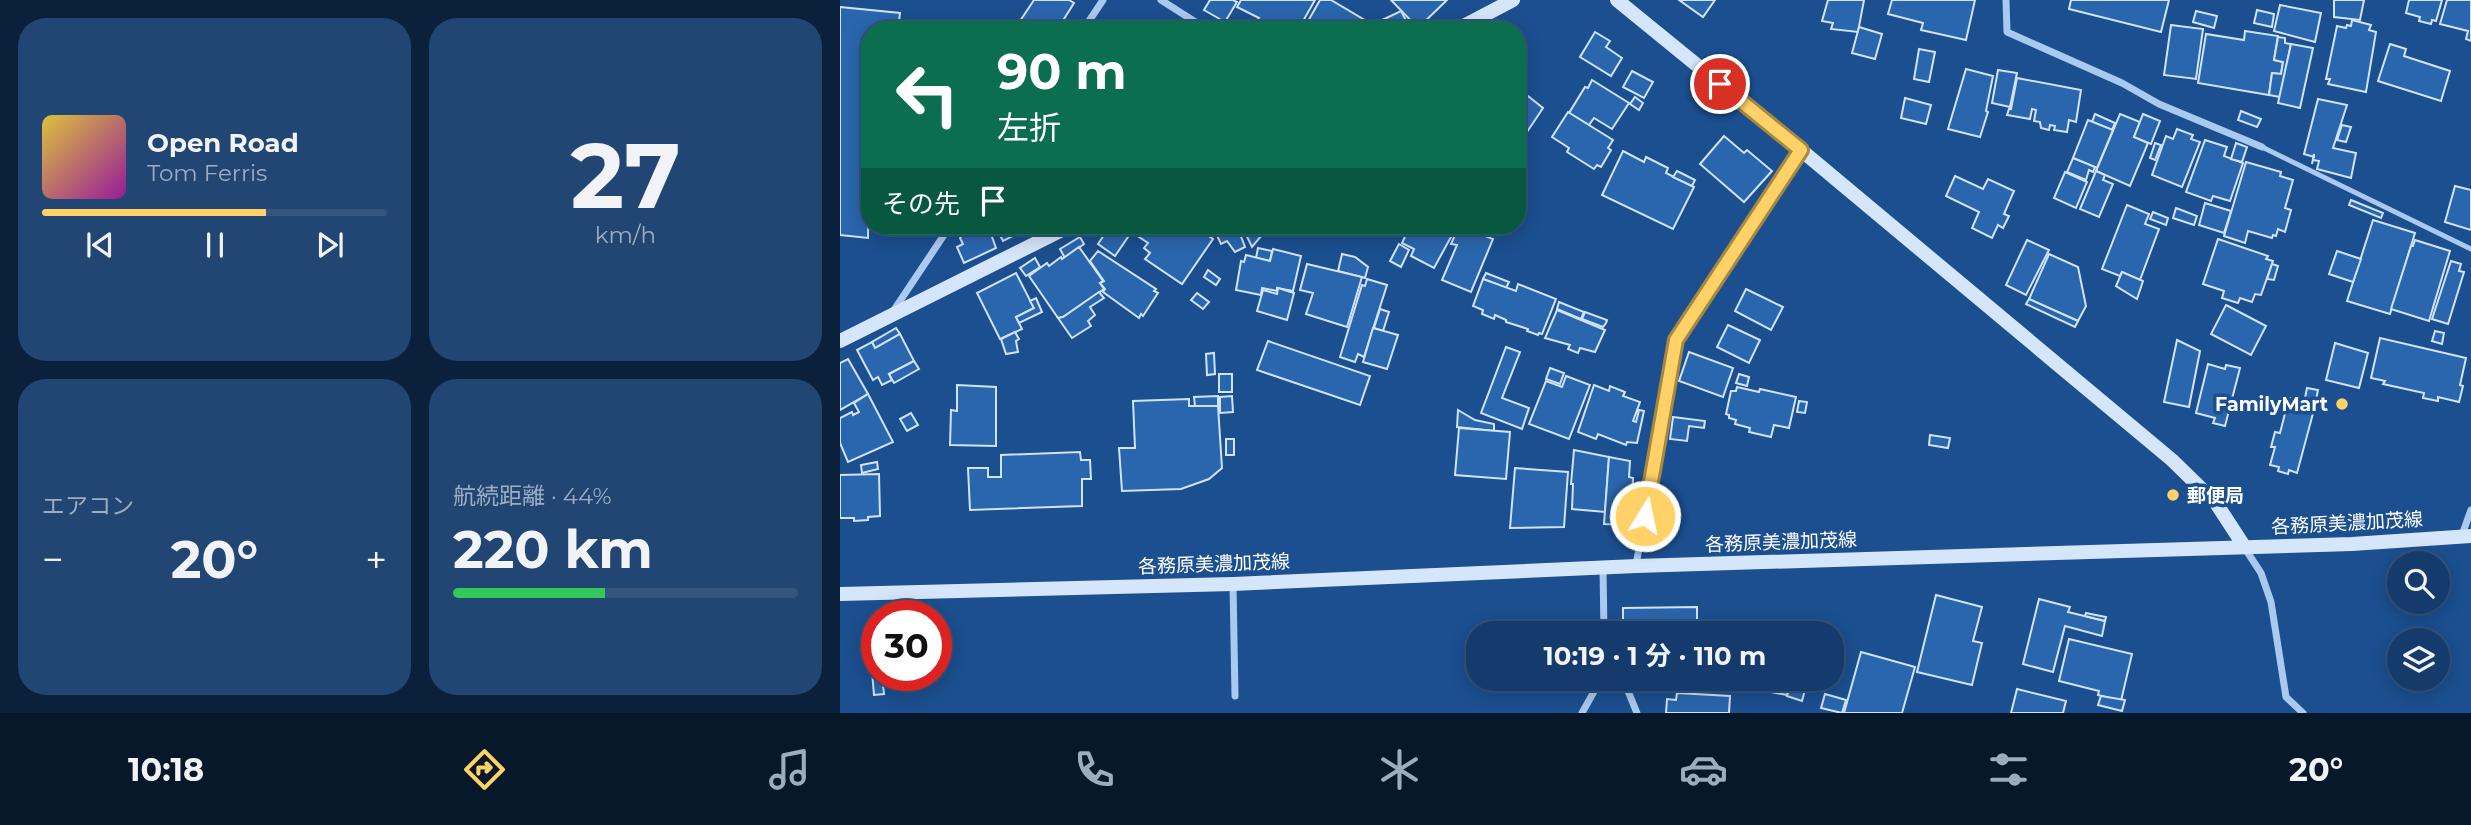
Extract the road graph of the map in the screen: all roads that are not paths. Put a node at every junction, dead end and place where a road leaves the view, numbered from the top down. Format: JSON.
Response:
{"nodes":[{"id":1,"x":1103,"y":0,"type":"edge"},
{"id":2,"x":1161,"y":0,"type":"edge"},
{"id":3,"x":1513,"y":0,"type":"edge"},
{"id":4,"x":1618,"y":0,"type":"edge"},
{"id":5,"x":2006,"y":0,"type":"edge"},
{"id":6,"x":1089,"y":21,"type":"edge"},
{"id":7,"x":1194,"y":21,"type":"edge"},
{"id":8,"x":1473,"y":21,"type":"edge"},
{"id":9,"x":2262,"y":147,"type":"joint"},
{"id":10,"x":1801,"y":150,"type":"junction"},
{"id":11,"x":944,"y":235,"type":"edge"},
{"id":12,"x":1052,"y":235,"type":"edge"},
{"id":13,"x":2471,"y":249,"type":"edge"},
{"id":14,"x":890,"y":316,"type":"junction"},
{"id":15,"x":840,"y":341,"type":"edge"},
{"id":16,"x":2471,"y":510,"type":"edge"},
{"id":17,"x":2466,"y":536,"type":"edge"},
{"id":18,"x":2244,"y":546,"type":"junction"},
{"id":19,"x":1636,"y":566,"type":"junction"},
{"id":20,"x":1603,"y":568,"type":"junction"},
{"id":21,"x":1233,"y":584,"type":"junction"},
{"id":22,"x":840,"y":594,"type":"edge"},
{"id":23,"x":1604,"y":621,"type":"edge"},
{"id":24,"x":1595,"y":691,"type":"edge"},
{"id":25,"x":1628,"y":691,"type":"edge"},
{"id":26,"x":1235,"y":696,"type":"dead end"},
{"id":27,"x":1583,"y":713,"type":"edge"},
{"id":28,"x":1637,"y":713,"type":"edge"},
{"id":29,"x":2303,"y":713,"type":"edge"}],
"edges":[{"from":1,"to":6,"type":"street"},
{"from":2,"to":7,"type":"street"},
{"from":3,"to":8,"type":"main road"},
{"from":4,"to":10,"type":"main road"},
{"from":5,"to":9,"type":"street"},
{"from":9,"to":13,"type":"lane"},
{"from":10,"to":18,"type":"main road"},
{"from":10,"to":19,"type":"street"},
{"from":11,"to":14,"type":"street"},
{"from":12,"to":14,"type":"main road"},
{"from":14,"to":15,"type":"main road"},
{"from":16,"to":17,"type":"street"},
{"from":17,"to":18,"type":"main road","name":"各務原美濃加茂線"},
{"from":18,"to":19,"type":"main road","name":"各務原美濃加茂線"},
{"from":18,"to":29,"type":"street"},
{"from":19,"to":20,"type":"main road","name":"各務原美濃加茂線"},
{"from":20,"to":21,"type":"main road","name":"各務原美濃加茂線"},
{"from":20,"to":23,"type":"street"},
{"from":21,"to":22,"type":"main road","name":"各務原美濃加茂線"},
{"from":21,"to":26,"type":"street"},
{"from":24,"to":27,"type":"street"},
{"from":25,"to":28,"type":"street"}]}
